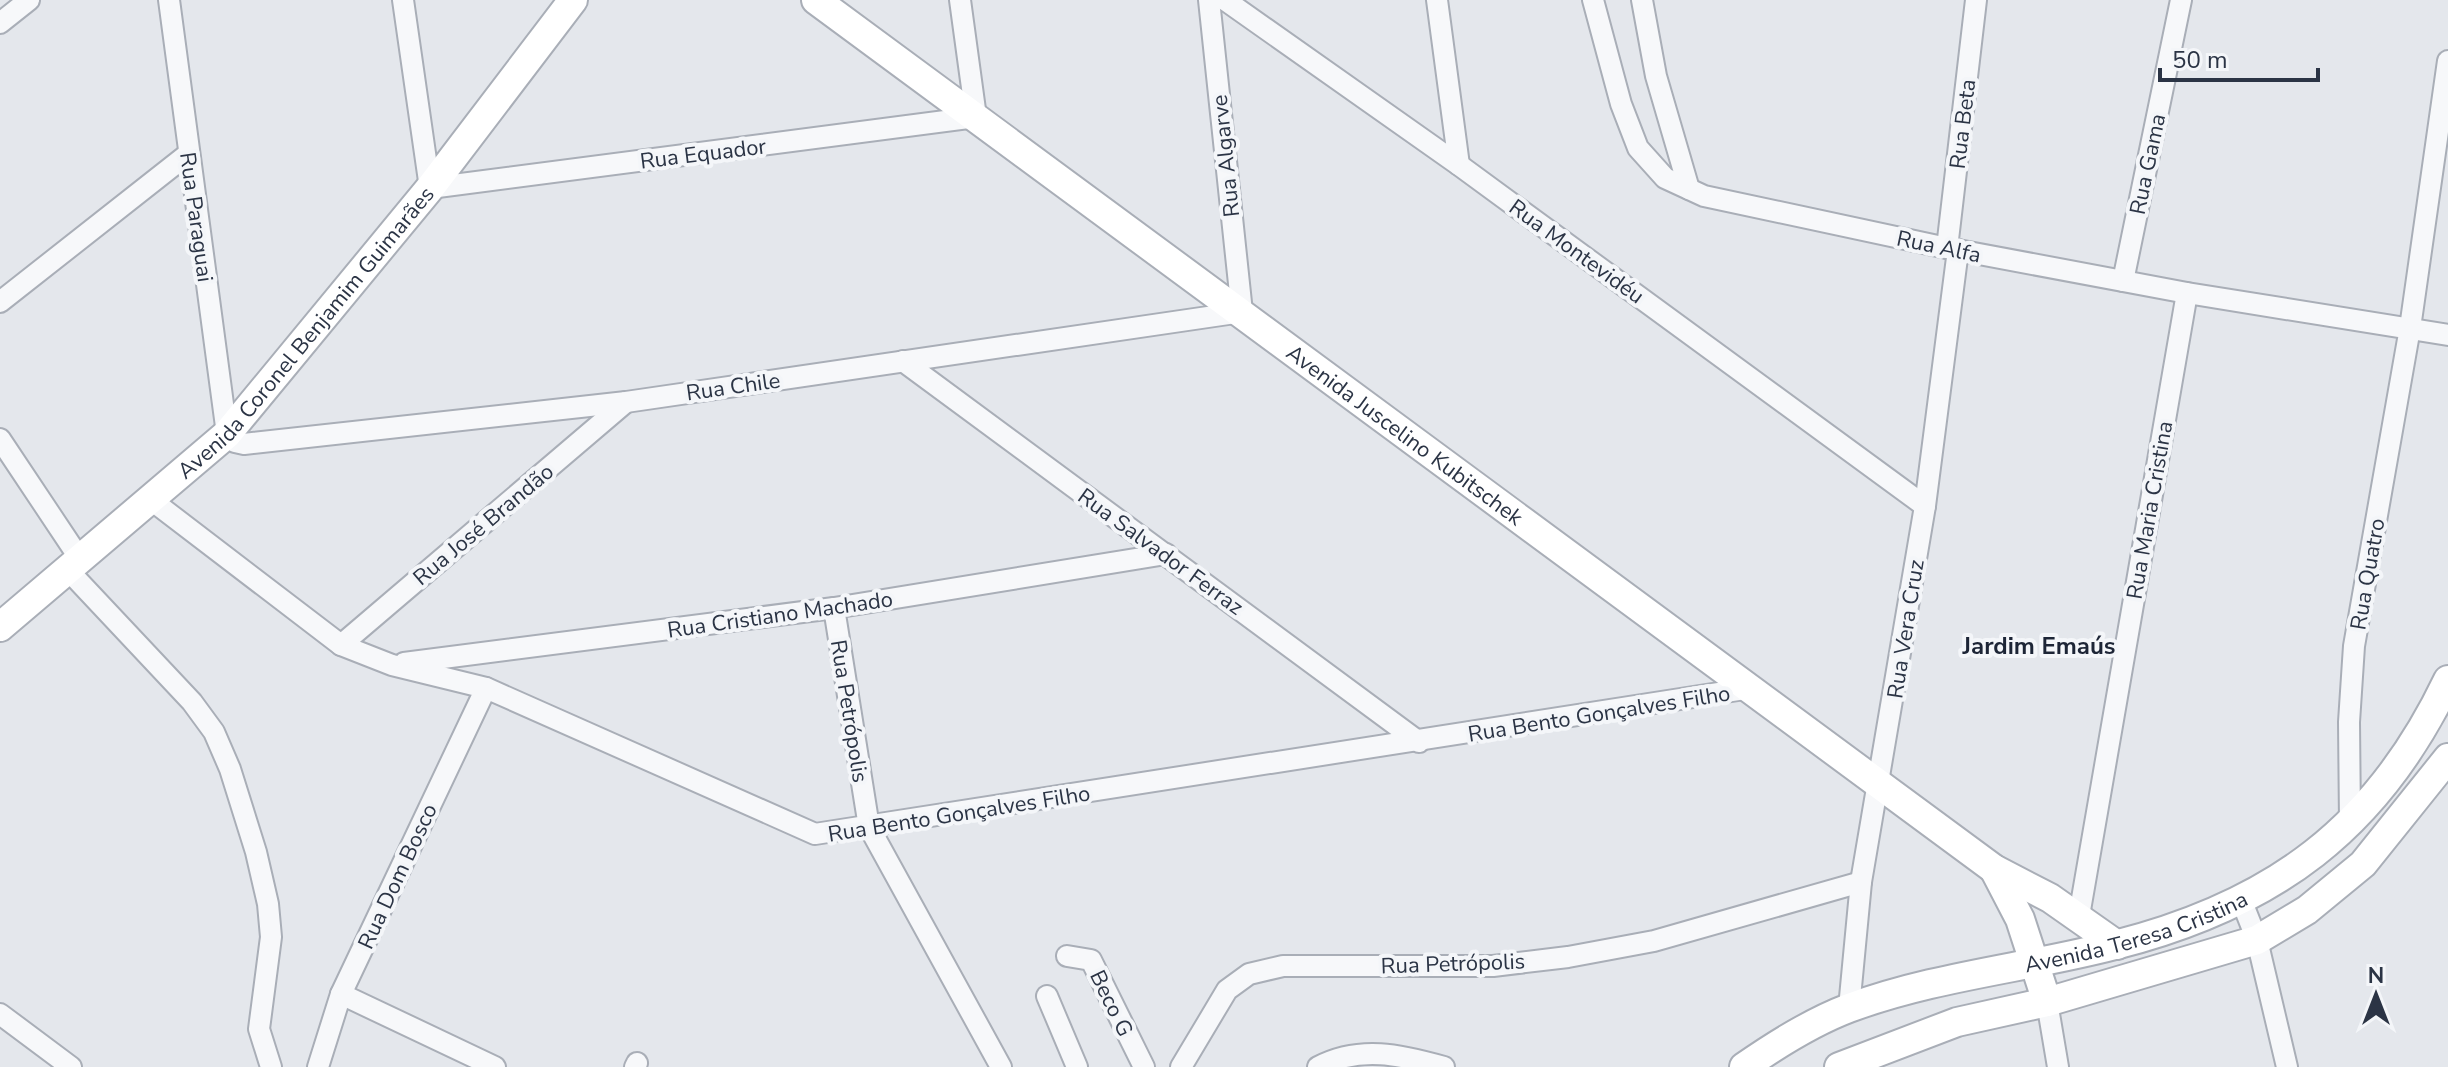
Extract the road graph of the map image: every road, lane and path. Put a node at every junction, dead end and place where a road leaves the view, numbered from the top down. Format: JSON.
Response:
{"nodes":[{"id":1,"x":29,"y":0,"type":"edge"},
{"id":2,"x":169,"y":0,"type":"edge"},
{"id":3,"x":403,"y":0,"type":"edge"},
{"id":4,"x":573,"y":0,"type":"edge"},
{"id":5,"x":816,"y":0,"type":"edge"},
{"id":6,"x":960,"y":0,"type":"edge"},
{"id":7,"x":1209,"y":0,"type":"edge"},
{"id":8,"x":1225,"y":0,"type":"edge"},
{"id":9,"x":1437,"y":0,"type":"edge"},
{"id":10,"x":1593,"y":0,"type":"edge"},
{"id":11,"x":1642,"y":0,"type":"edge"},
{"id":12,"x":1976,"y":0,"type":"edge"},
{"id":13,"x":2181,"y":0,"type":"edge"},
{"id":14,"x":0,"y":23,"type":"edge"},
{"id":15,"x":2448,"y":61,"type":"edge"},
{"id":16,"x":976,"y":117,"type":"junction"},
{"id":17,"x":188,"y":154,"type":"junction"},
{"id":18,"x":2441,"y":155,"type":"edge"},
{"id":19,"x":1459,"y":165,"type":"junction"},
{"id":20,"x":430,"y":188,"type":"junction"},
{"id":21,"x":1689,"y":189,"type":"junction"},
{"id":22,"x":1952,"y":249,"type":"junction"},
{"id":23,"x":2123,"y":281,"type":"junction"},
{"id":24,"x":2187,"y":293,"type":"junction"},
{"id":25,"x":0,"y":302,"type":"edge"},
{"id":26,"x":1242,"y":312,"type":"junction"},
{"id":27,"x":2410,"y":328,"type":"junction"},
{"id":28,"x":2448,"y":335,"type":"edge"},
{"id":29,"x":903,"y":361,"type":"junction"},
{"id":30,"x":626,"y":402,"type":"junction"},
{"id":31,"x":227,"y":434,"type":"junction"},
{"id":32,"x":0,"y":439,"type":"edge"},
{"id":33,"x":150,"y":499,"type":"junction"},
{"id":34,"x":1925,"y":506,"type":"junction"},
{"id":35,"x":1166,"y":554,"type":"junction"},
{"id":36,"x":74,"y":564,"type":"junction"},
{"id":37,"x":834,"y":608,"type":"junction"},
{"id":38,"x":0,"y":627,"type":"edge"},
{"id":39,"x":341,"y":645,"type":"junction"},
{"id":40,"x":392,"y":665,"type":"junction"},
{"id":41,"x":2448,"y":680,"type":"edge"},
{"id":42,"x":486,"y":688,"type":"junction"},
{"id":43,"x":1751,"y":688,"type":"junction"},
{"id":44,"x":1419,"y":742,"type":"junction"},
{"id":45,"x":2447,"y":767,"type":"edge"},
{"id":46,"x":1880,"y":782,"type":"junction"},
{"id":47,"x":2350,"y":822,"type":"junction"},
{"id":48,"x":869,"y":827,"type":"junction"},
{"id":49,"x":1994,"y":869,"type":"junction"},
{"id":50,"x":1861,"y":882,"type":"junction"},
{"id":51,"x":2242,"y":902,"type":"junction"},
{"id":52,"x":2079,"y":916,"type":"junction"},
{"id":53,"x":2257,"y":940,"type":"junction"},
{"id":54,"x":2117,"y":945,"type":"junction"},
{"id":55,"x":1067,"y":956,"type":"dead end"},
{"id":56,"x":2035,"y":962,"type":"junction"},
{"id":57,"x":341,"y":994,"type":"junction"},
{"id":58,"x":1047,"y":996,"type":"dead end"},
{"id":59,"x":2047,"y":1002,"type":"junction"},
{"id":60,"x":1849,"y":1008,"type":"junction"},
{"id":61,"x":0,"y":1014,"type":"edge"},
{"id":62,"x":68,"y":1066,"type":"edge"},
{"id":63,"x":271,"y":1067,"type":"edge"},
{"id":64,"x":318,"y":1067,"type":"edge"},
{"id":65,"x":495,"y":1067,"type":"edge"},
{"id":66,"x":1001,"y":1067,"type":"edge"},
{"id":67,"x":1077,"y":1067,"type":"edge"},
{"id":68,"x":1144,"y":1067,"type":"edge"},
{"id":69,"x":1181,"y":1067,"type":"edge"},
{"id":70,"x":1318,"y":1067,"type":"edge"},
{"id":71,"x":1444,"y":1067,"type":"edge"},
{"id":72,"x":1744,"y":1067,"type":"edge"},
{"id":73,"x":1839,"y":1067,"type":"edge"},
{"id":74,"x":2058,"y":1067,"type":"edge"},
{"id":75,"x":2287,"y":1067,"type":"edge"}],
"edges":[{"from":1,"to":14,"type":"street"},
{"from":2,"to":17,"type":"street","name":"Rua Paraguai"},
{"from":3,"to":20,"type":"street"},
{"from":4,"to":20,"type":"street","name":"Avenida Coronel Benjamim Guimarães"},
{"from":5,"to":16,"type":"street","name":"Avenida Juscelino Kubitschek"},
{"from":6,"to":16,"type":"street"},
{"from":7,"to":26,"type":"street","name":"Rua Algarve"},
{"from":8,"to":19,"type":"street","name":"Rua Montevidéu"},
{"from":9,"to":19,"type":"street"},
{"from":10,"to":21,"type":"street","name":"Rua Alfa"},
{"from":11,"to":21,"type":"street"},
{"from":12,"to":22,"type":"street","name":"Rua Beta"},
{"from":13,"to":23,"type":"street","name":"Rua Gama"},
{"from":15,"to":18,"type":"street"},
{"from":16,"to":20,"type":"street","name":"Rua Equador"},
{"from":16,"to":26,"type":"street","name":"Avenida Juscelino Kubitschek"},
{"from":17,"to":25,"type":"street"},
{"from":17,"to":31,"type":"street","name":"Rua Paraguai"},
{"from":18,"to":27,"type":"street"},
{"from":19,"to":34,"type":"street","name":"Rua Montevidéu"},
{"from":20,"to":31,"type":"street","name":"Avenida Coronel Benjamim Guimarães"},
{"from":21,"to":22,"type":"street","name":"Rua Alfa"},
{"from":22,"to":23,"type":"street","name":"Rua Alfa"},
{"from":22,"to":34,"type":"street","name":"Rua Vera Cruz"},
{"from":23,"to":24,"type":"street","name":"Rua Alfa"},
{"from":24,"to":27,"type":"street","name":"Rua Alfa"},
{"from":24,"to":52,"type":"street","name":"Rua Maria Cristina"},
{"from":26,"to":29,"type":"street","name":"Rua Chile"},
{"from":26,"to":43,"type":"street","name":"Avenida Juscelino Kubitschek"},
{"from":27,"to":28,"type":"street","name":"Rua Alfa"},
{"from":27,"to":47,"type":"street","name":"Rua Quatro"},
{"from":29,"to":30,"type":"street","name":"Rua Chile"},
{"from":29,"to":35,"type":"street","name":"Rua Salvador Ferraz"},
{"from":30,"to":31,"type":"street","name":"Rua Chile"},
{"from":30,"to":39,"type":"street","name":"Rua José Brandão"},
{"from":31,"to":33,"type":"street","name":"Avenida Coronel Benjamim Guimarães"},
{"from":32,"to":36,"type":"street"},
{"from":33,"to":36,"type":"street","name":"Avenida Coronel Benjamim Guimarães"},
{"from":33,"to":39,"type":"street","name":"Rua Bento Gonçalves Filho"},
{"from":34,"to":46,"type":"street","name":"Rua Vera Cruz"},
{"from":35,"to":37,"type":"street","name":"Rua Cristiano Machado"},
{"from":35,"to":44,"type":"street","name":"Rua Salvador Ferraz"},
{"from":36,"to":38,"type":"street","name":"Avenida Coronel Benjamim Guimarães"},
{"from":36,"to":63,"type":"street"},
{"from":37,"to":40,"type":"street","name":"Rua Cristiano Machado"},
{"from":37,"to":48,"type":"street","name":"Rua Petrópolis"},
{"from":39,"to":40,"type":"street","name":"Rua Bento Gonçalves Filho"},
{"from":40,"to":42,"type":"street","name":"Rua Bento Gonçalves Filho"},
{"from":41,"to":47,"type":"street","name":"Avenida Teresa Cristina"},
{"from":42,"to":48,"type":"street","name":"Rua Bento Gonçalves Filho"},
{"from":42,"to":57,"type":"street","name":"Rua Dom Bosco"},
{"from":43,"to":44,"type":"street","name":"Rua Bento Gonçalves Filho"},
{"from":43,"to":46,"type":"street","name":"Avenida Juscelino Kubitschek"},
{"from":44,"to":48,"type":"street","name":"Rua Bento Gonçalves Filho"},
{"from":45,"to":53,"type":"street","name":"Avenida Teresa Cristina"},
{"from":46,"to":49,"type":"street","name":"Avenida Juscelino Kubitschek"},
{"from":46,"to":50,"type":"street","name":"Rua Vera Cruz"},
{"from":47,"to":51,"type":"street","name":"Avenida Teresa Cristina"},
{"from":48,"to":66,"type":"street","name":"Rua Petrópolis"},
{"from":49,"to":52,"type":"street","name":"Avenida Juscelino Kubitschek"},
{"from":49,"to":56,"type":"street"},
{"from":50,"to":60,"type":"street","name":"Rua Vera Cruz"},
{"from":50,"to":69,"type":"street","name":"Rua Petrópolis"},
{"from":51,"to":53,"type":"street"},
{"from":51,"to":54,"type":"street","name":"Avenida Teresa Cristina"},
{"from":52,"to":54,"type":"street","name":"Avenida Juscelino Kubitschek"},
{"from":53,"to":59,"type":"street","name":"Avenida Teresa Cristina"},
{"from":53,"to":75,"type":"street"},
{"from":54,"to":56,"type":"street","name":"Avenida Teresa Cristina"},
{"from":55,"to":68,"type":"street","name":"Beco G"},
{"from":56,"to":59,"type":"street"},
{"from":56,"to":60,"type":"street","name":"Avenida Teresa Cristina"},
{"from":57,"to":64,"type":"street","name":"Rua Dom Bosco"},
{"from":57,"to":65,"type":"street"},
{"from":58,"to":67,"type":"street"},
{"from":59,"to":73,"type":"street","name":"Avenida Teresa Cristina"},
{"from":59,"to":74,"type":"street"},
{"from":60,"to":72,"type":"street","name":"Avenida Teresa Cristina"},
{"from":61,"to":62,"type":"street"},
{"from":70,"to":71,"type":"street"}]}
